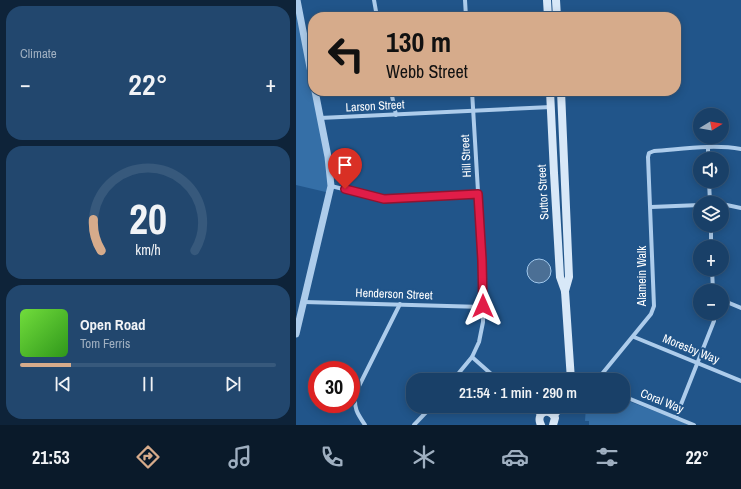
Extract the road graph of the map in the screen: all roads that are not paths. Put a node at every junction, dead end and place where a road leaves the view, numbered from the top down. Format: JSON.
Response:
{"nodes":[{"id":1,"x":297,"y":0,"type":"edge"},
{"id":2,"x":374,"y":0,"type":"edge"},
{"id":3,"x":465,"y":0,"type":"edge"},
{"id":4,"x":547,"y":0,"type":"edge"},
{"id":5,"x":556,"y":0,"type":"edge"},
{"id":6,"x":376,"y":12,"type":"edge"},
{"id":7,"x":466,"y":12,"type":"edge"},
{"id":8,"x":548,"y":12,"type":"edge"},
{"id":9,"x":557,"y":12,"type":"edge"},
{"id":10,"x":308,"y":57,"type":"edge"},
{"id":11,"x":316,"y":96,"type":"edge"},
{"id":12,"x":392,"y":96,"type":"edge"},
{"id":13,"x":472,"y":96,"type":"edge"},
{"id":14,"x":550,"y":96,"type":"edge"},
{"id":15,"x":561,"y":96,"type":"edge"},
{"id":16,"x":551,"y":107,"type":"junction"},
{"id":17,"x":473,"y":111,"type":"junction"},
{"id":18,"x":396,"y":115,"type":"junction"},
{"id":19,"x":320,"y":118,"type":"junction"},
{"id":20,"x":708,"y":147,"type":"junction"},
{"id":21,"x":741,"y":149,"type":"edge"},
{"id":22,"x":708,"y":152,"type":"edge"},
{"id":23,"x":331,"y":186,"type":"junction"},
{"id":24,"x":478,"y":194,"type":"junction"},
{"id":25,"x":693,"y":205,"type":"edge"},
{"id":26,"x":729,"y":205,"type":"edge"},
{"id":27,"x":651,"y":208,"type":"junction"},
{"id":28,"x":741,"y":208,"type":"edge"},
{"id":29,"x":565,"y":291,"type":"junction"},
{"id":30,"x":304,"y":302,"type":"junction"},
{"id":31,"x":729,"y":303,"type":"edge"},
{"id":32,"x":400,"y":304,"type":"junction"},
{"id":33,"x":483,"y":306,"type":"junction"},
{"id":34,"x":741,"y":308,"type":"edge"},
{"id":35,"x":714,"y":320,"type":"edge"},
{"id":36,"x":296,"y":334,"type":"edge"},
{"id":37,"x":634,"y":337,"type":"junction"},
{"id":38,"x":472,"y":357,"type":"junction"},
{"id":39,"x":698,"y":363,"type":"junction"},
{"id":40,"x":459,"y":373,"type":"edge"},
{"id":41,"x":490,"y":373,"type":"edge"},
{"id":42,"x":571,"y":373,"type":"edge"},
{"id":43,"x":603,"y":373,"type":"edge"},
{"id":44,"x":741,"y":381,"type":"edge"},
{"id":45,"x":630,"y":399,"type":"edge"},
{"id":46,"x":425,"y":413,"type":"edge"},
{"id":47,"x":538,"y":413,"type":"edge"},
{"id":48,"x":544,"y":413,"type":"edge"},
{"id":49,"x":553,"y":413,"type":"edge"},
{"id":50,"x":540,"y":415,"type":"junction"},
{"id":51,"x":676,"y":417,"type":"junction"},
{"id":52,"x":365,"y":425,"type":"edge"},
{"id":53,"x":414,"y":425,"type":"edge"},
{"id":54,"x":541,"y":425,"type":"edge"},
{"id":55,"x":554,"y":425,"type":"edge"},
{"id":56,"x":694,"y":425,"type":"edge"}],
"edges":[{"from":1,"to":10,"type":"street"},
{"from":2,"to":6,"type":"street"},
{"from":3,"to":7,"type":"street"},
{"from":4,"to":8,"type":"main road"},
{"from":5,"to":9,"type":"main road"},
{"from":11,"to":19,"type":"street"},
{"from":12,"to":18,"type":"street"},
{"from":13,"to":17,"type":"street","name":"Hill Street"},
{"from":14,"to":16,"type":"main road","name":"Suttor Street"},
{"from":15,"to":29,"type":"main road","name":"Suttor Street"},
{"from":16,"to":17,"type":"street","name":"Larson Street"},
{"from":16,"to":29,"type":"main road","name":"Suttor Street"},
{"from":17,"to":18,"type":"street","name":"Larson Street"},
{"from":17,"to":24,"type":"street","name":"Hill Street"},
{"from":18,"to":19,"type":"street","name":"Larson Street"},
{"from":19,"to":23,"type":"street"},
{"from":20,"to":21,"type":"street"},
{"from":20,"to":22,"type":"street"},
{"from":20,"to":27,"type":"street","name":"Alamein Walk"},
{"from":23,"to":24,"type":"street"},
{"from":23,"to":30,"type":"street"},
{"from":24,"to":33,"type":"street","name":"Hill Street"},
{"from":25,"to":27,"type":"street"},
{"from":26,"to":28,"type":"street"},
{"from":27,"to":37,"type":"street","name":"Alamein Walk"},
{"from":29,"to":42,"type":"main road","name":"Suttor Street"},
{"from":30,"to":32,"type":"street","name":"Henderson Street"},
{"from":30,"to":36,"type":"street"},
{"from":31,"to":34,"type":"street"},
{"from":32,"to":33,"type":"street","name":"Henderson Street"},
{"from":32,"to":52,"type":"street"},
{"from":33,"to":38,"type":"street","name":"Hill Street"},
{"from":35,"to":39,"type":"street"},
{"from":37,"to":39,"type":"street","name":"Moresby Way"},
{"from":37,"to":43,"type":"street","name":"Alamein Walk"},
{"from":38,"to":40,"type":"street","name":"Hill Street"},
{"from":38,"to":41,"type":"street"},
{"from":39,"to":44,"type":"street","name":"Moresby Way"},
{"from":39,"to":51,"type":"street"},
{"from":45,"to":51,"type":"street","name":"Coral Way"},
{"from":46,"to":53,"type":"street"},
{"from":47,"to":50,"type":"street"},
{"from":48,"to":50,"type":"main road"},
{"from":49,"to":55,"type":"main road"},
{"from":50,"to":54,"type":"main road"},
{"from":51,"to":56,"type":"street","name":"Coral Way"}]}
